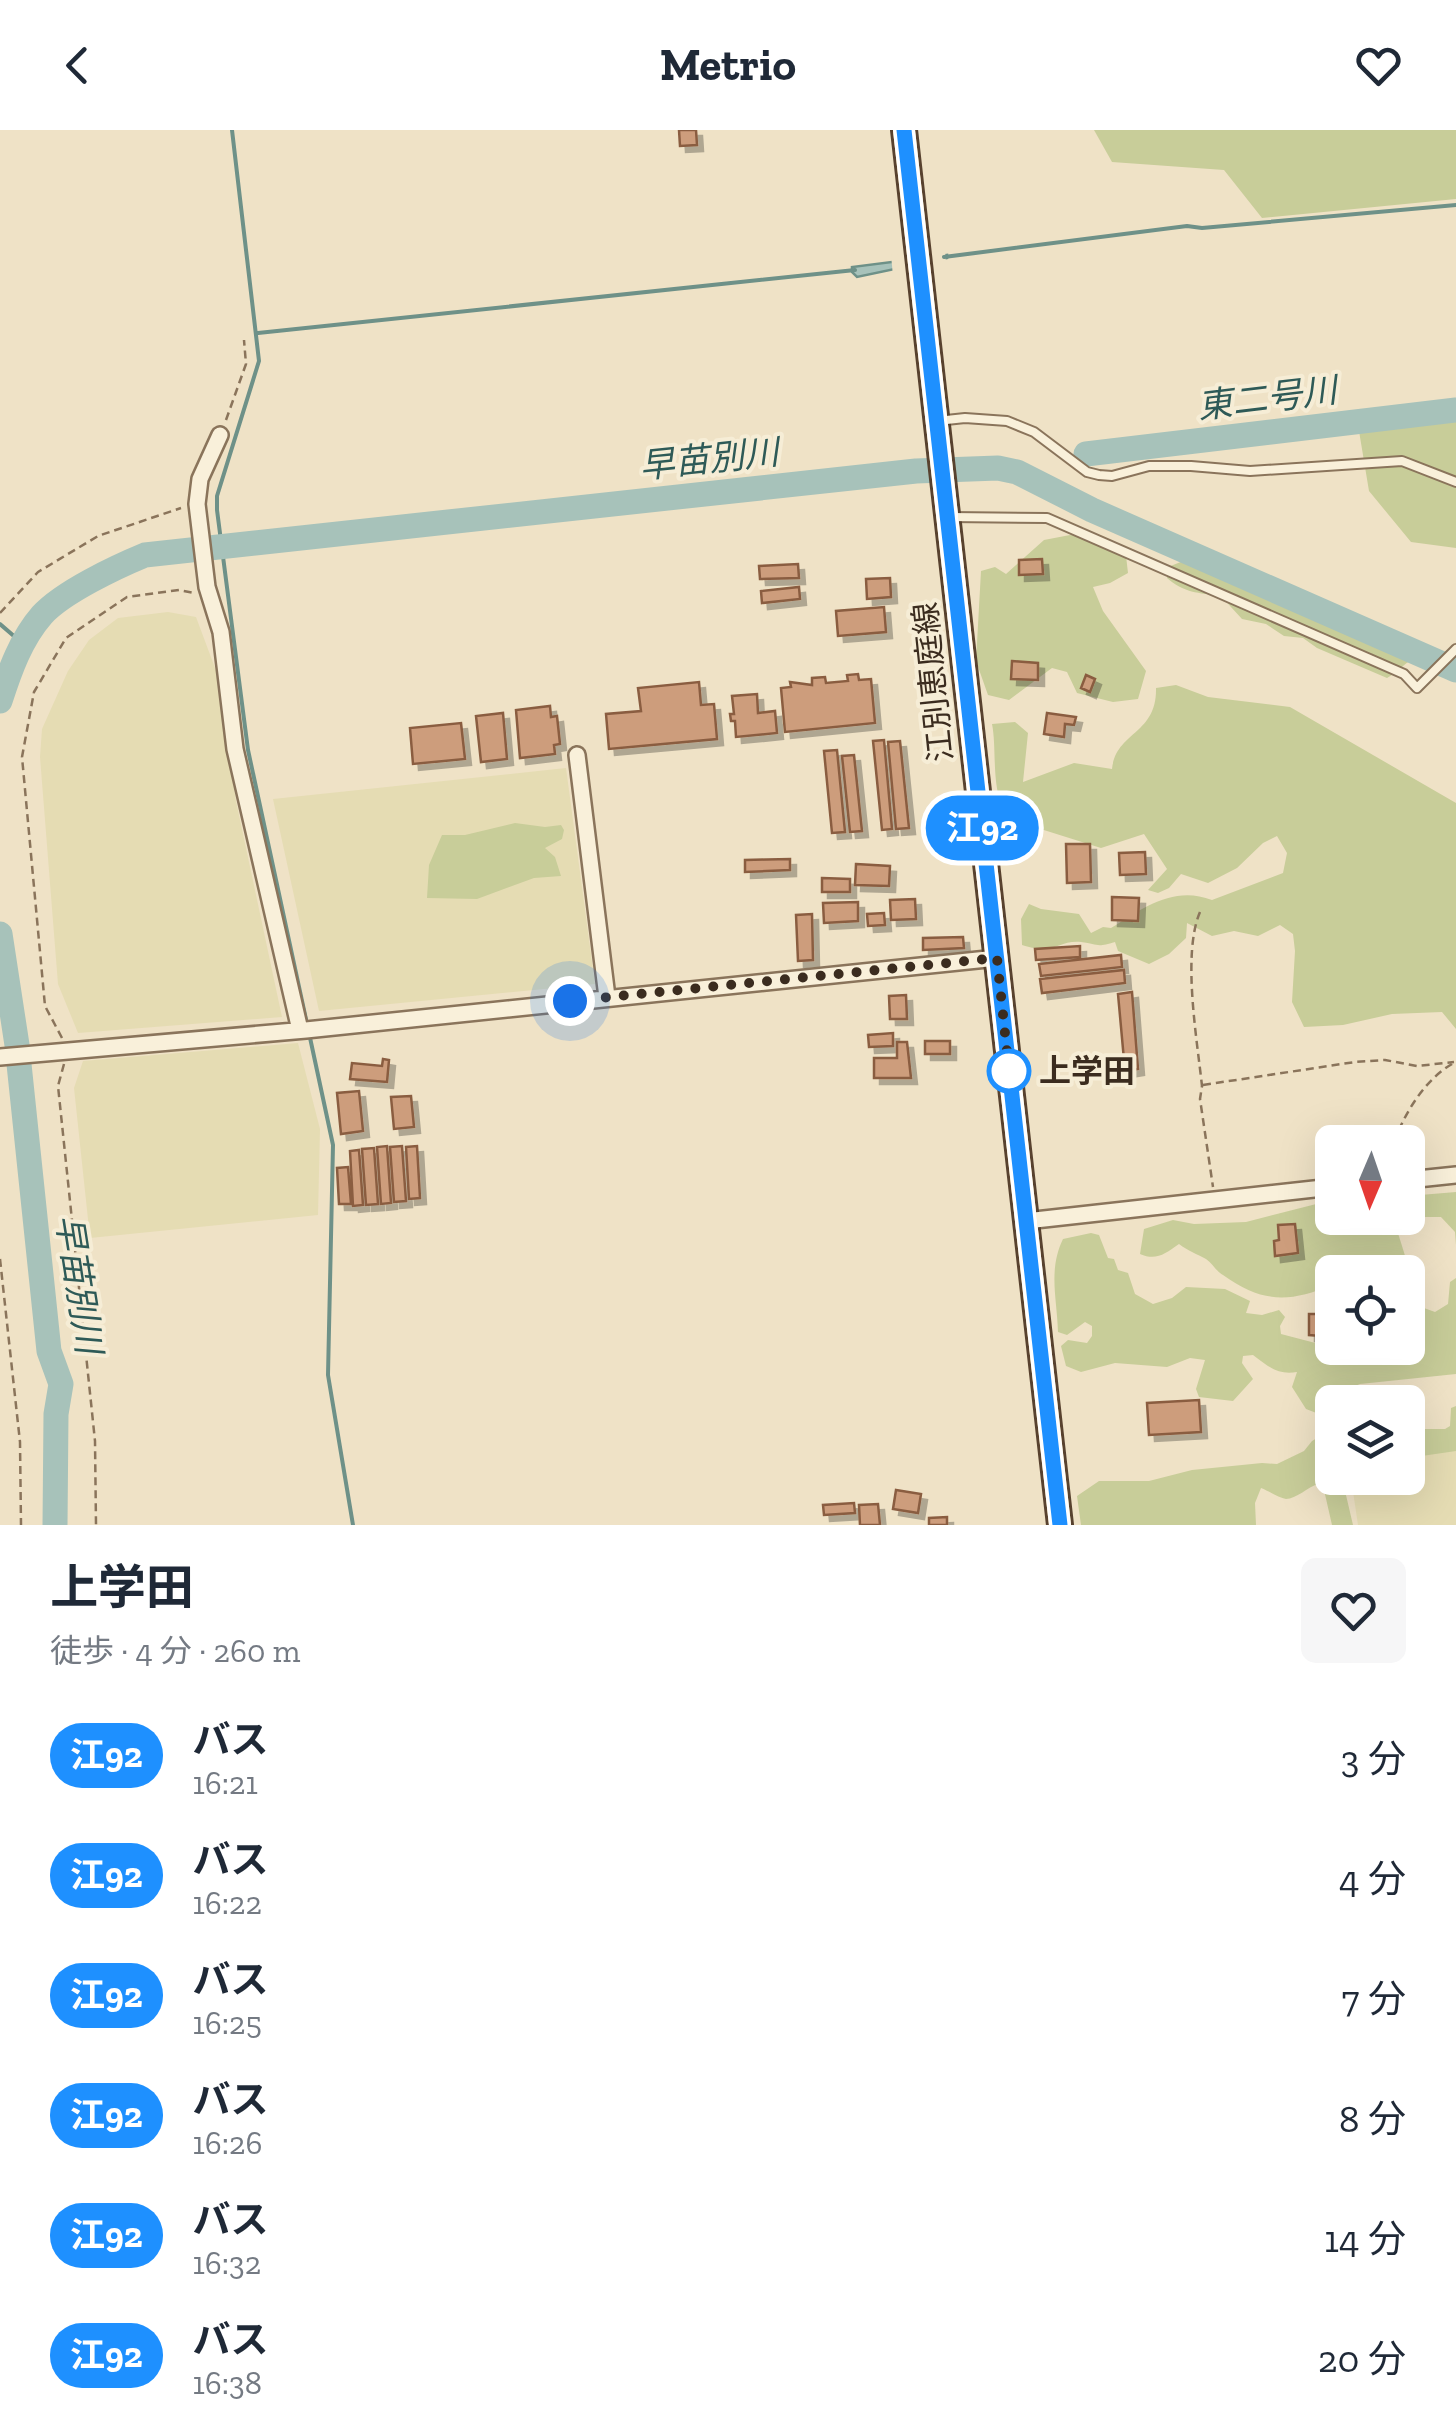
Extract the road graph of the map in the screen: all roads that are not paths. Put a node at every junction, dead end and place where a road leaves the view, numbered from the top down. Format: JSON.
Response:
{"nodes":[{"id":1,"x":904,"y":130,"type":"edge"},
{"id":2,"x":937,"y":428,"type":"junction"},
{"id":3,"x":220,"y":435,"type":"road end"},
{"id":4,"x":1456,"y":482,"type":"edge"},
{"id":5,"x":947,"y":511,"type":"junction"},
{"id":6,"x":1456,"y":649,"type":"edge"},
{"id":7,"x":577,"y":755,"type":"dead end"},
{"id":8,"x":997,"y":958,"type":"junction"},
{"id":9,"x":607,"y":997,"type":"junction"},
{"id":10,"x":306,"y":1030,"type":"junction"},
{"id":11,"x":0,"y":1058,"type":"edge"},
{"id":12,"x":1456,"y":1174,"type":"edge"},
{"id":13,"x":1425,"y":1178,"type":"edge"},
{"id":14,"x":1315,"y":1189,"type":"edge"},
{"id":15,"x":1026,"y":1221,"type":"junction"},
{"id":16,"x":1060,"y":1525,"type":"edge"}],
"edges":[{"from":1,"to":2,"type":"main road","name":"江別恵庭線"},
{"from":2,"to":4,"type":"lane"},
{"from":2,"to":5,"type":"main road","name":"江別恵庭線"},
{"from":3,"to":10,"type":"street"},
{"from":5,"to":6,"type":"lane"},
{"from":5,"to":8,"type":"main road","name":"江別恵庭線"},
{"from":7,"to":9,"type":"street"},
{"from":8,"to":9,"type":"street"},
{"from":8,"to":15,"type":"main road","name":"江別恵庭線"},
{"from":9,"to":10,"type":"street"},
{"from":10,"to":11,"type":"street"},
{"from":12,"to":13,"type":"street"},
{"from":14,"to":15,"type":"street"},
{"from":15,"to":16,"type":"main road","name":"江別恵庭線"}]}
